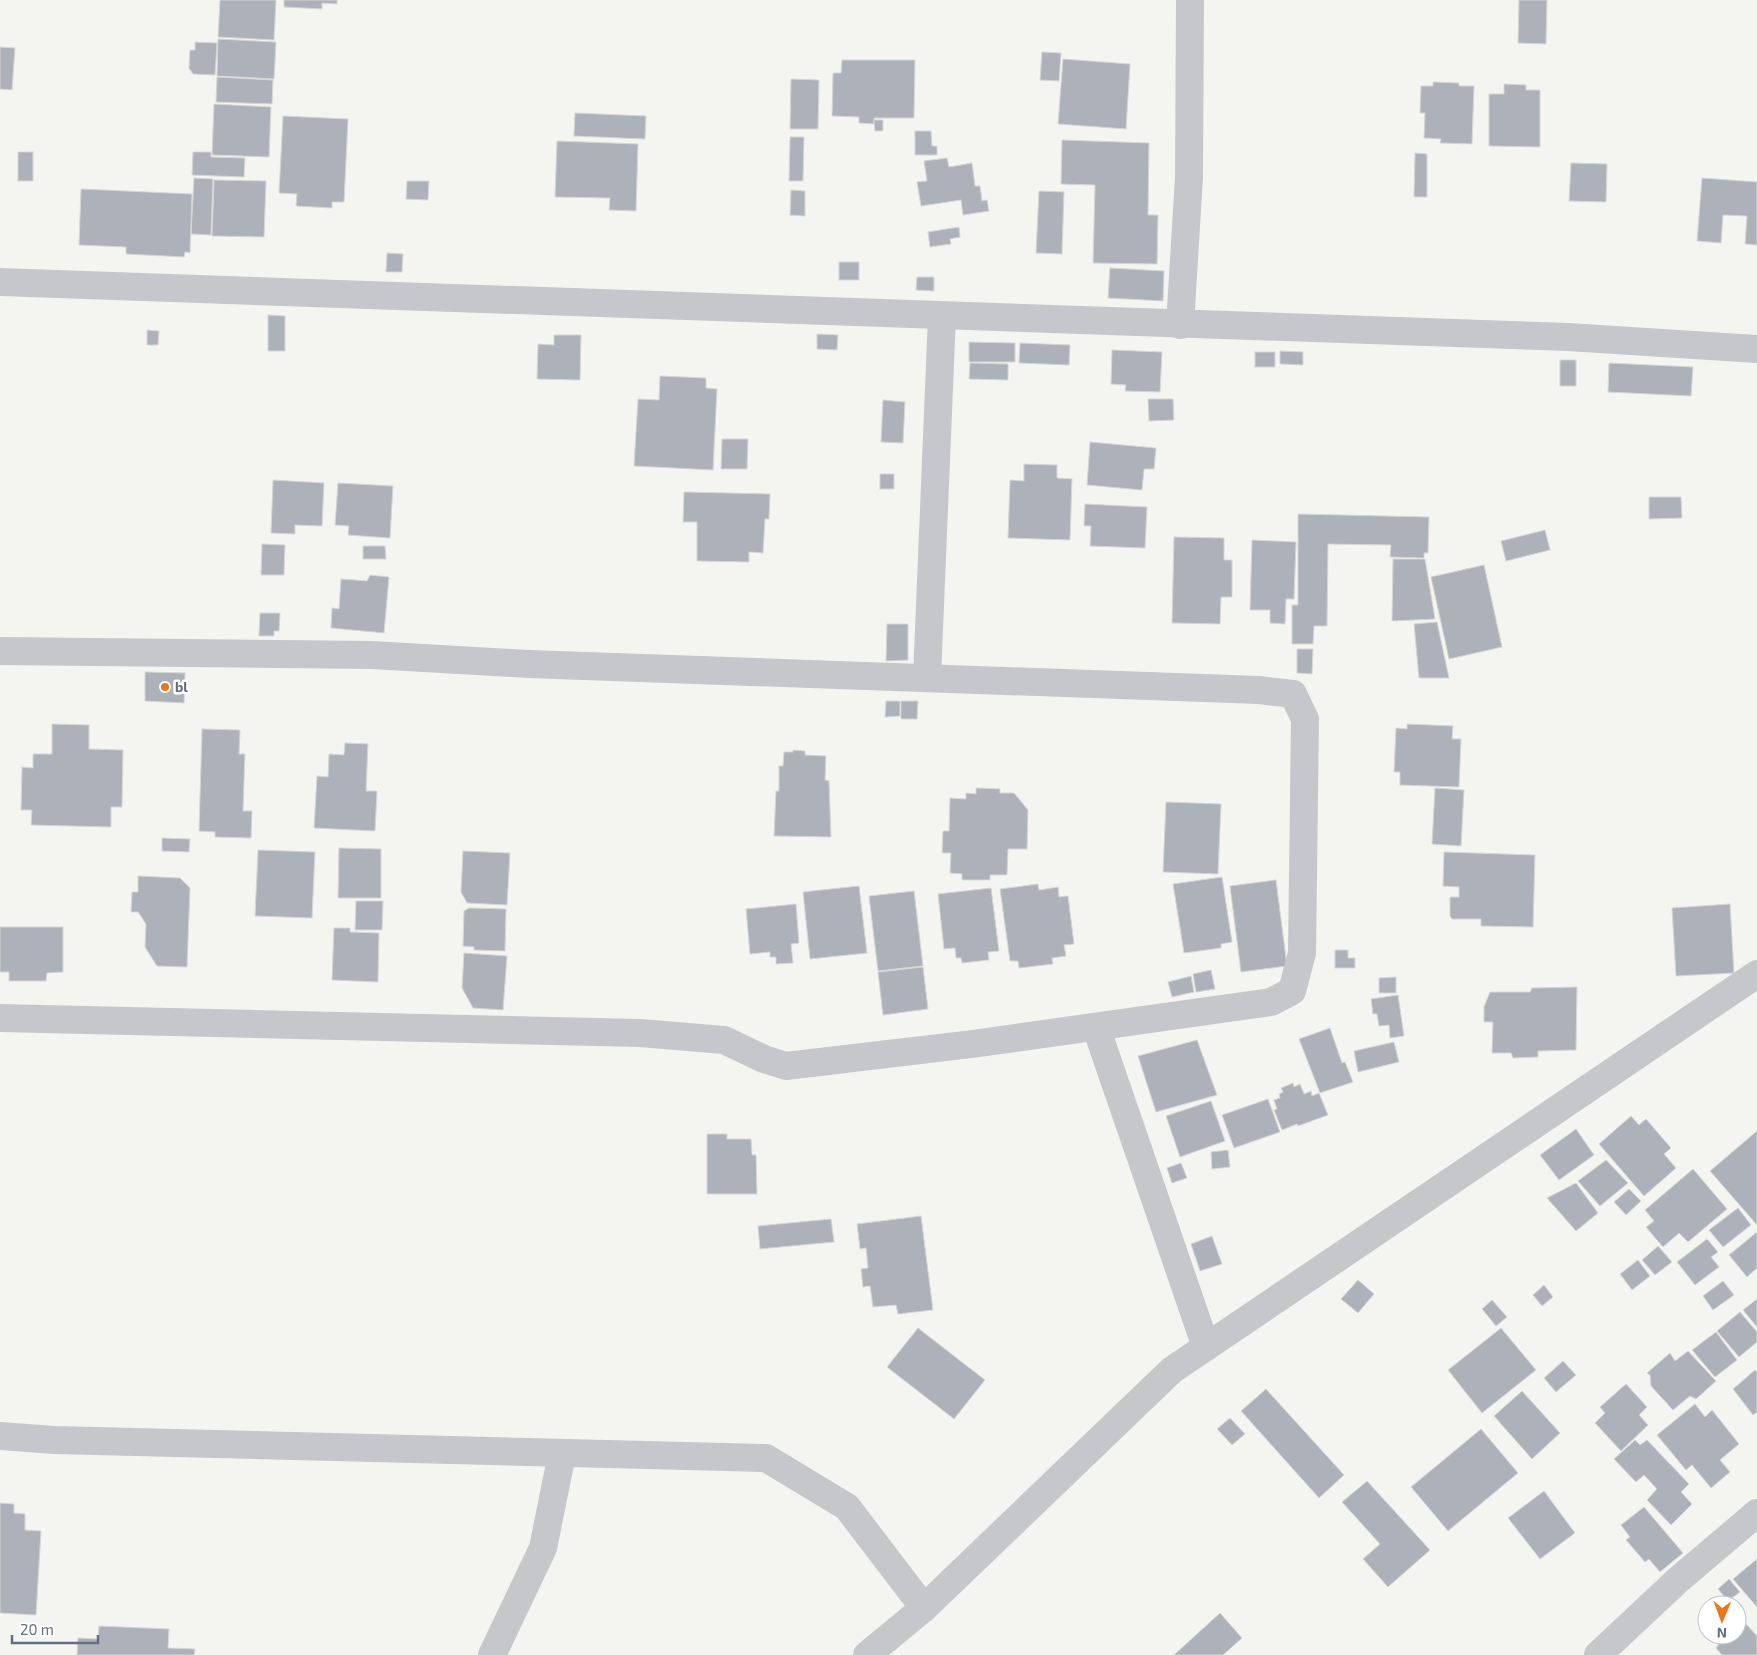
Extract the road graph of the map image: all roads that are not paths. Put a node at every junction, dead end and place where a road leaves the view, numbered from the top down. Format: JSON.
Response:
{"nodes":[{"id":1,"x":1190,"y":0,"type":"edge"},
{"id":2,"x":0,"y":282,"type":"edge"},
{"id":3,"x":942,"y":316,"type":"junction"},
{"id":4,"x":1180,"y":325,"type":"junction"},
{"id":5,"x":1757,"y":349,"type":"edge"},
{"id":6,"x":0,"y":651,"type":"edge"},
{"id":7,"x":927,"y":678,"type":"junction"},
{"id":8,"x":1757,"y":974,"type":"edge"},
{"id":9,"x":0,"y":1018,"type":"edge"},
{"id":10,"x":1096,"y":1027,"type":"junction"},
{"id":11,"x":1206,"y":1347,"type":"junction"},
{"id":12,"x":0,"y":1436,"type":"edge"},
{"id":13,"x":562,"y":1454,"type":"junction"},
{"id":14,"x":1757,"y":1513,"type":"edge"},
{"id":15,"x":924,"y":1608,"type":"junction"},
{"id":16,"x":492,"y":1655,"type":"edge"},
{"id":17,"x":867,"y":1655,"type":"edge"},
{"id":18,"x":1598,"y":1655,"type":"edge"}],
"edges":[{"from":1,"to":4,"type":"street"},
{"from":2,"to":3,"type":"street"},
{"from":3,"to":4,"type":"street"},
{"from":3,"to":7,"type":"street"},
{"from":4,"to":5,"type":"street"},
{"from":6,"to":7,"type":"street"},
{"from":7,"to":10,"type":"street"},
{"from":8,"to":11,"type":"street"},
{"from":9,"to":10,"type":"street"},
{"from":10,"to":11,"type":"street"},
{"from":11,"to":15,"type":"street"},
{"from":12,"to":13,"type":"street"},
{"from":13,"to":15,"type":"street"},
{"from":13,"to":16,"type":"street"},
{"from":14,"to":18,"type":"street"},
{"from":15,"to":17,"type":"street"}]}
